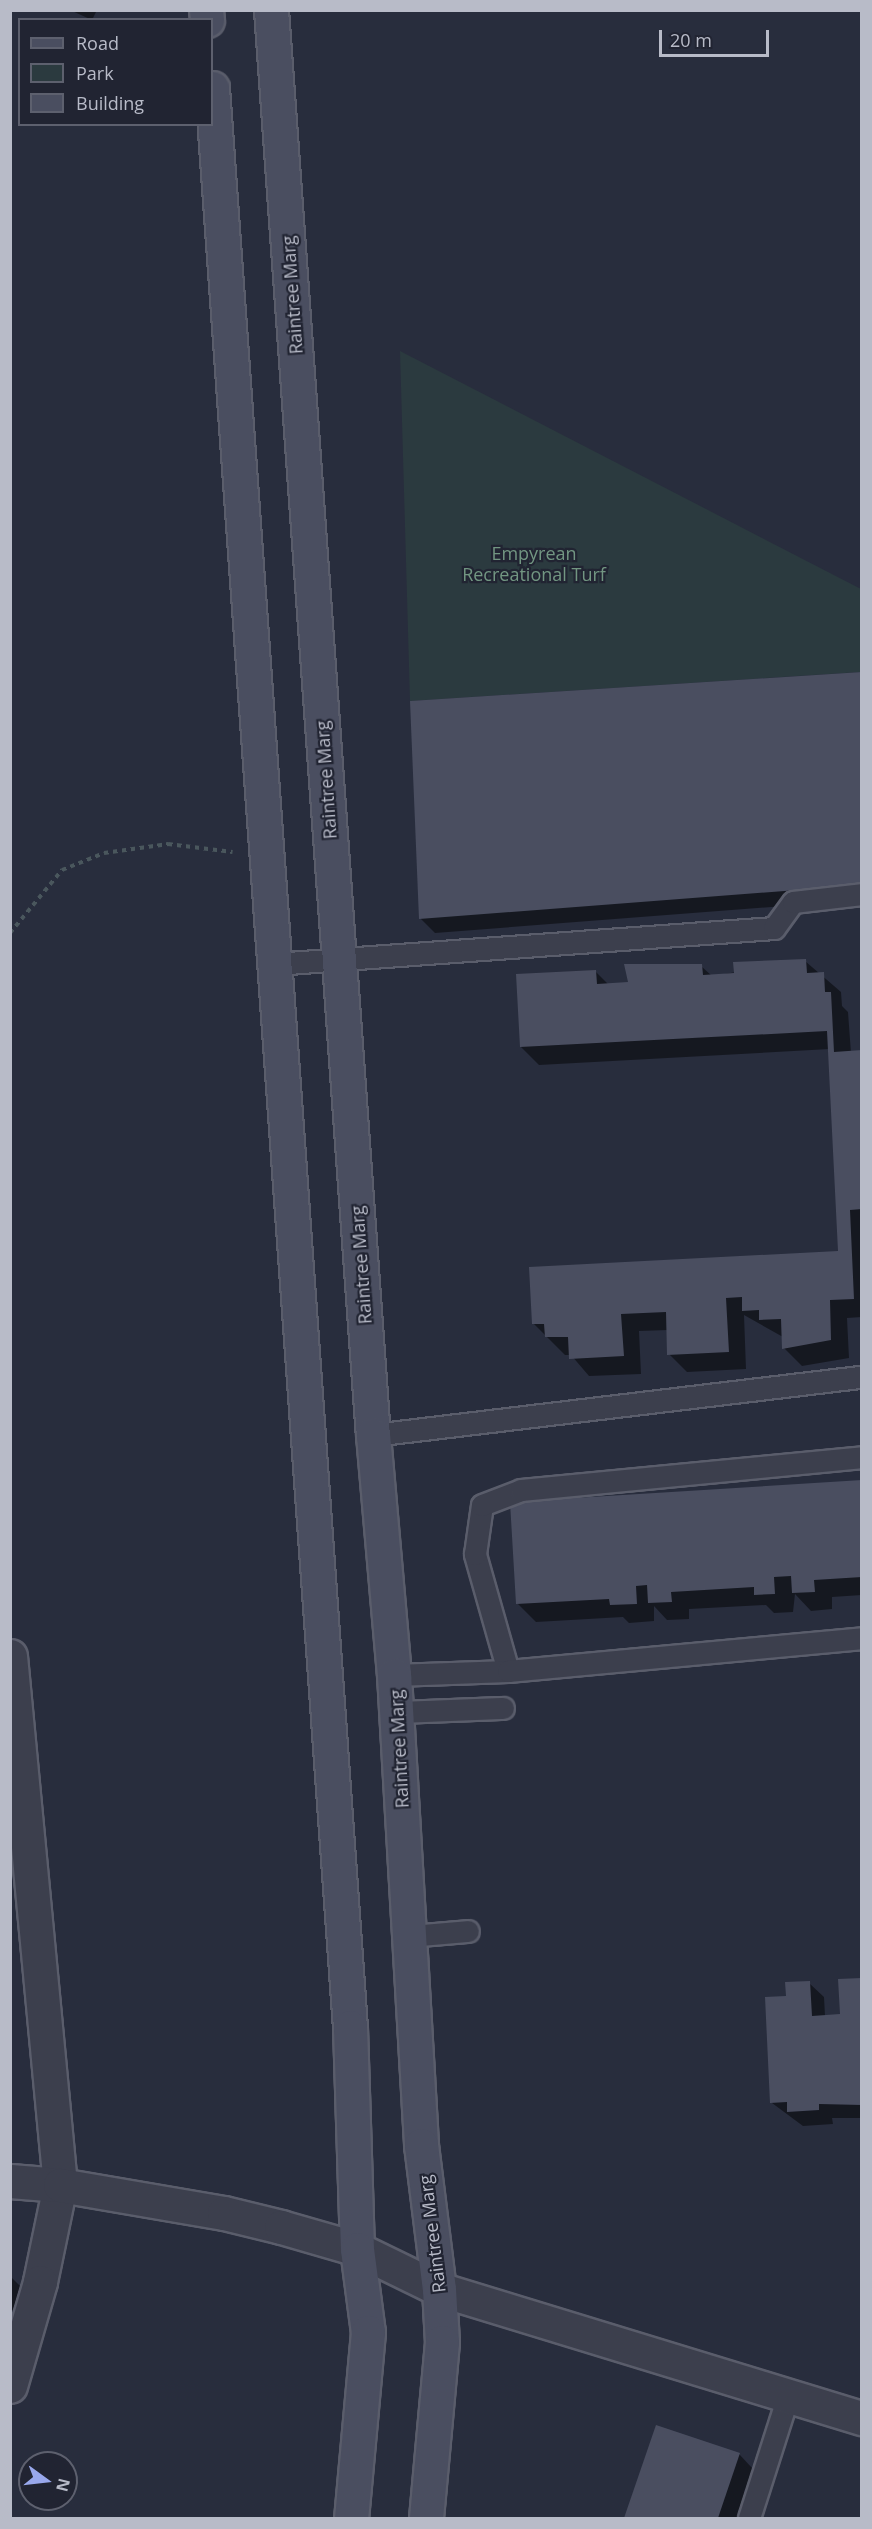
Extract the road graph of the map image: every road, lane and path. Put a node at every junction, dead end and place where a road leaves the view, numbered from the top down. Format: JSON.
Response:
{"nodes":[{"id":1,"x":272,"y":10,"type":"edge"},
{"id":2,"x":213,"y":102,"type":"edge"},
{"id":3,"x":266,"y":855,"type":"junction"},
{"id":4,"x":861,"y":894,"type":"edge"},
{"id":5,"x":10,"y":933,"type":"edge"},
{"id":6,"x":339,"y":957,"type":"junction"},
{"id":7,"x":274,"y":964,"type":"junction"},
{"id":8,"x":861,"y":1377,"type":"edge"},
{"id":9,"x":373,"y":1435,"type":"junction"},
{"id":10,"x":861,"y":1457,"type":"edge"},
{"id":11,"x":861,"y":1638,"type":"edge"},
{"id":12,"x":12,"y":1670,"type":"edge"},
{"id":13,"x":508,"y":1671,"type":"junction"},
{"id":14,"x":394,"y":1675,"type":"junction"},
{"id":15,"x":502,"y":1708,"type":"dead end"},
{"id":16,"x":397,"y":1712,"type":"junction"},
{"id":17,"x":468,"y":1931,"type":"dead end"},
{"id":18,"x":410,"y":1936,"type":"junction"},
{"id":19,"x":10,"y":2181,"type":"edge"},
{"id":20,"x":60,"y":2185,"type":"junction"},
{"id":21,"x":357,"y":2249,"type":"junction"},
{"id":22,"x":440,"y":2289,"type":"junction"},
{"id":23,"x":10,"y":2386,"type":"edge"},
{"id":24,"x":788,"y":2396,"type":"junction"},
{"id":25,"x":861,"y":2418,"type":"edge"},
{"id":26,"x":351,"y":2518,"type":"edge"},
{"id":27,"x":426,"y":2518,"type":"edge"},
{"id":28,"x":749,"y":2518,"type":"edge"}],
"edges":[{"from":1,"to":6,"type":"main road","name":"Raintree Marg"},
{"from":2,"to":3,"type":"main road"},
{"from":3,"to":5,"type":"path"},
{"from":3,"to":7,"type":"main road"},
{"from":4,"to":6,"type":"lane"},
{"from":6,"to":7,"type":"lane"},
{"from":6,"to":9,"type":"main road","name":"Raintree Marg"},
{"from":7,"to":21,"type":"main road"},
{"from":8,"to":9,"type":"lane"},
{"from":9,"to":14,"type":"main road","name":"Raintree Marg"},
{"from":10,"to":13,"type":"lane"},
{"from":11,"to":13,"type":"lane"},
{"from":12,"to":20,"type":"street"},
{"from":13,"to":14,"type":"lane"},
{"from":14,"to":16,"type":"main road","name":"Raintree Marg"},
{"from":15,"to":16,"type":"lane"},
{"from":16,"to":18,"type":"main road","name":"Raintree Marg"},
{"from":17,"to":18,"type":"lane"},
{"from":18,"to":22,"type":"main road","name":"Raintree Marg"},
{"from":19,"to":20,"type":"street"},
{"from":20,"to":21,"type":"street"},
{"from":20,"to":23,"type":"street"},
{"from":21,"to":22,"type":"street"},
{"from":21,"to":26,"type":"main road"},
{"from":22,"to":24,"type":"street"},
{"from":22,"to":27,"type":"main road","name":"Raintree Marg"},
{"from":24,"to":25,"type":"street"},
{"from":24,"to":28,"type":"lane"}]}
